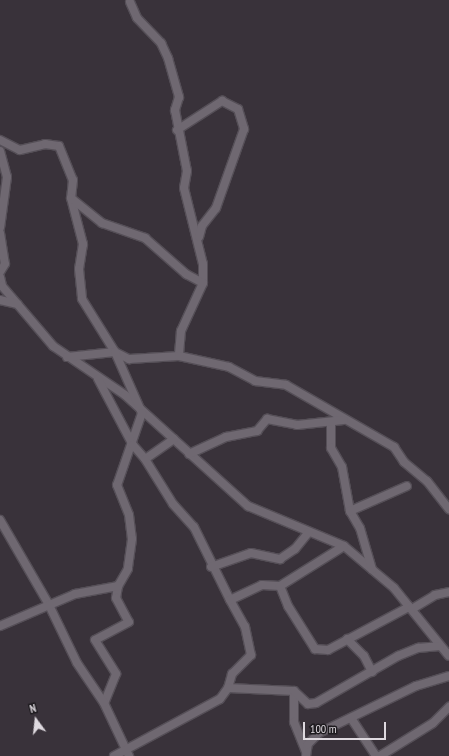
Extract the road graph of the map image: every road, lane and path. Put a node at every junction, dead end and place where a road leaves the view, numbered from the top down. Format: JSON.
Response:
{"nodes":[{"id":1,"x":130,"y":2,"type":"dead end"},
{"id":2,"x":177,"y":130,"type":"junction"},
{"id":3,"x":0,"y":140,"type":"edge"},
{"id":4,"x":0,"y":150,"type":"edge"},
{"id":5,"x":71,"y":198,"type":"junction"},
{"id":6,"x":0,"y":228,"type":"edge"},
{"id":7,"x":0,"y":233,"type":"edge"},
{"id":8,"x":199,"y":240,"type":"junction"},
{"id":9,"x":0,"y":272,"type":"edge"},
{"id":10,"x":0,"y":277,"type":"edge"},
{"id":11,"x":203,"y":283,"type":"junction"},
{"id":12,"x":0,"y":300,"type":"edge"},
{"id":13,"x":18,"y":304,"type":"junction"},
{"id":14,"x":115,"y":352,"type":"junction"},
{"id":15,"x":179,"y":356,"type":"junction"},
{"id":16,"x":67,"y":357,"type":"junction"},
{"id":17,"x":98,"y":378,"type":"junction"},
{"id":18,"x":142,"y":413,"type":"junction"},
{"id":19,"x":344,"y":420,"type":"junction"},
{"id":20,"x":332,"y":422,"type":"junction"},
{"id":21,"x":174,"y":439,"type":"junction"},
{"id":22,"x":133,"y":445,"type":"junction"},
{"id":23,"x":189,"y":454,"type":"junction"},
{"id":24,"x":145,"y":459,"type":"junction"},
{"id":25,"x":407,"y":486,"type":"dead end"},
{"id":26,"x":449,"y":509,"type":"edge"},
{"id":27,"x":350,"y":511,"type":"junction"},
{"id":28,"x":0,"y":520,"type":"edge"},
{"id":29,"x":308,"y":533,"type":"junction"},
{"id":30,"x":344,"y":546,"type":"junction"},
{"id":31,"x":211,"y":567,"type":"junction"},
{"id":32,"x":372,"y":569,"type":"junction"},
{"id":33,"x":118,"y":586,"type":"junction"},
{"id":34,"x":280,"y":586,"type":"junction"},
{"id":35,"x":449,"y":592,"type":"edge"},
{"id":36,"x":230,"y":600,"type":"junction"},
{"id":37,"x":49,"y":605,"type":"junction"},
{"id":38,"x":410,"y":608,"type":"junction"},
{"id":39,"x":0,"y":626,"type":"edge"},
{"id":40,"x":347,"y":639,"type":"junction"},
{"id":41,"x":440,"y":646,"type":"junction"},
{"id":42,"x":449,"y":656,"type":"edge"},
{"id":43,"x":372,"y":672,"type":"junction"},
{"id":44,"x":449,"y":676,"type":"edge"},
{"id":45,"x":228,"y":688,"type":"junction"},
{"id":46,"x":294,"y":692,"type":"junction"},
{"id":47,"x":104,"y":702,"type":"junction"},
{"id":48,"x":449,"y":706,"type":"edge"},
{"id":49,"x":351,"y":718,"type":"junction"},
{"id":50,"x":127,"y":754,"type":"edge"},
{"id":51,"x":306,"y":754,"type":"edge"},
{"id":52,"x":114,"y":756,"type":"edge"},
{"id":53,"x":376,"y":756,"type":"edge"},
{"id":54,"x":380,"y":756,"type":"edge"}],
"edges":[{"from":1,"to":2,"type":"street"},
{"from":2,"to":8,"type":"street"},
{"from":2,"to":8,"type":"street"},
{"from":3,"to":5,"type":"street"},
{"from":4,"to":6,"type":"street"},
{"from":5,"to":11,"type":"street"},
{"from":5,"to":14,"type":"street"},
{"from":7,"to":9,"type":"street"},
{"from":8,"to":11,"type":"street"},
{"from":10,"to":13,"type":"street"},
{"from":11,"to":15,"type":"street"},
{"from":12,"to":13,"type":"street"},
{"from":13,"to":16,"type":"street"},
{"from":14,"to":15,"type":"street"},
{"from":14,"to":16,"type":"street"},
{"from":14,"to":18,"type":"street"},
{"from":15,"to":19,"type":"street"},
{"from":16,"to":17,"type":"street"},
{"from":17,"to":18,"type":"street"},
{"from":17,"to":22,"type":"street"},
{"from":18,"to":21,"type":"street"},
{"from":18,"to":22,"type":"street"},
{"from":19,"to":20,"type":"street"},
{"from":19,"to":26,"type":"street"},
{"from":20,"to":23,"type":"street"},
{"from":20,"to":27,"type":"street"},
{"from":21,"to":23,"type":"street"},
{"from":21,"to":24,"type":"street"},
{"from":22,"to":24,"type":"street"},
{"from":22,"to":33,"type":"street"},
{"from":23,"to":29,"type":"street"},
{"from":24,"to":31,"type":"street"},
{"from":25,"to":27,"type":"street"},
{"from":27,"to":32,"type":"street"},
{"from":28,"to":37,"type":"street"},
{"from":29,"to":30,"type":"street"},
{"from":29,"to":31,"type":"street"},
{"from":30,"to":32,"type":"street"},
{"from":30,"to":34,"type":"street"},
{"from":31,"to":36,"type":"street"},
{"from":32,"to":38,"type":"street"},
{"from":33,"to":37,"type":"street"},
{"from":33,"to":47,"type":"street"},
{"from":34,"to":36,"type":"street"},
{"from":34,"to":40,"type":"street"},
{"from":35,"to":38,"type":"street"},
{"from":36,"to":45,"type":"street"},
{"from":37,"to":39,"type":"street"},
{"from":37,"to":47,"type":"street"},
{"from":38,"to":40,"type":"street"},
{"from":38,"to":41,"type":"street"},
{"from":40,"to":43,"type":"street"},
{"from":41,"to":42,"type":"street"},
{"from":41,"to":43,"type":"street"},
{"from":43,"to":46,"type":"street"},
{"from":44,"to":49,"type":"street"},
{"from":45,"to":46,"type":"street"},
{"from":45,"to":50,"type":"street"},
{"from":46,"to":51,"type":"street"},
{"from":47,"to":50,"type":"street"},
{"from":48,"to":54,"type":"street"},
{"from":49,"to":51,"type":"street"},
{"from":49,"to":53,"type":"street"},
{"from":50,"to":52,"type":"street"}]}
